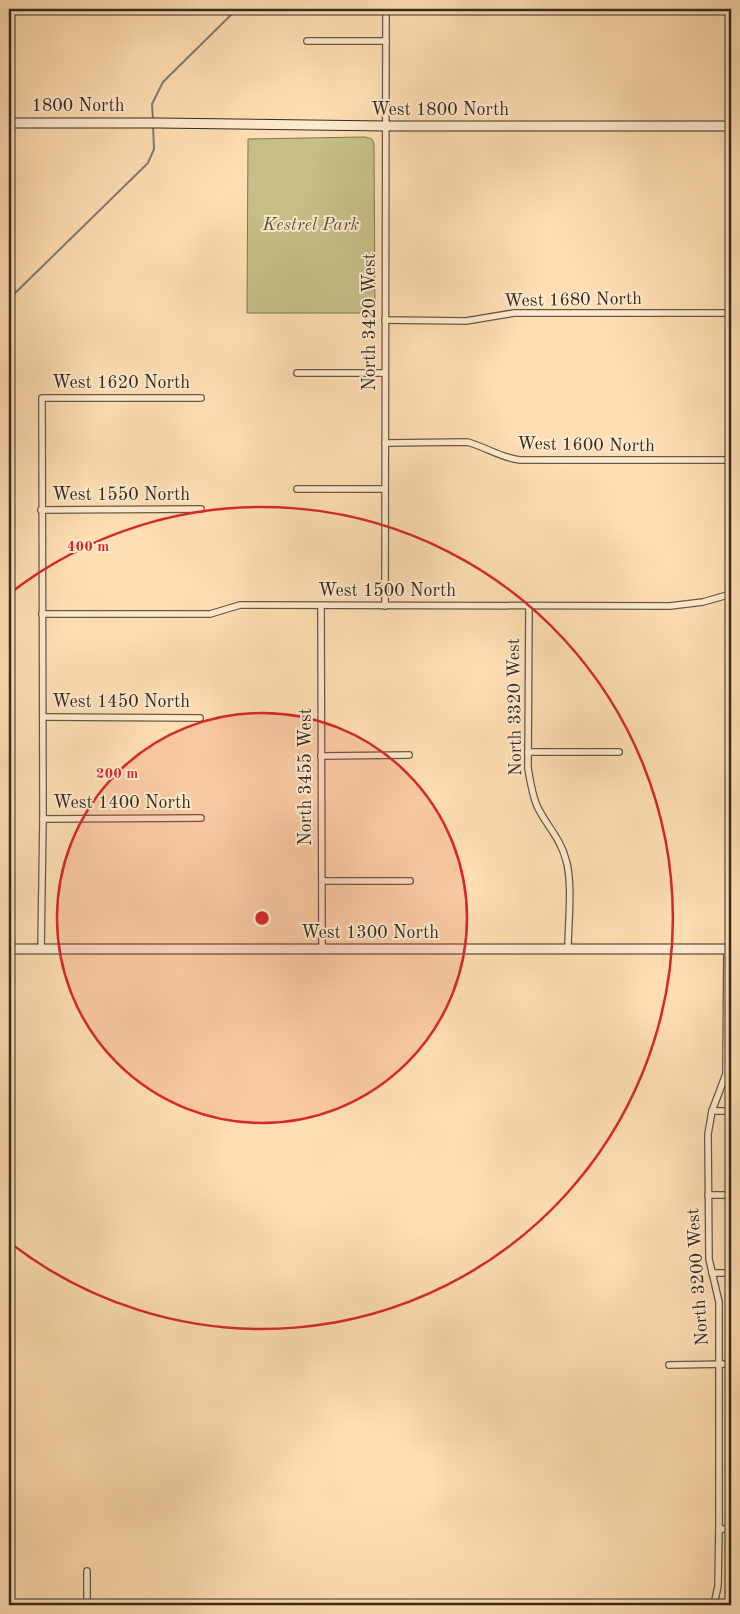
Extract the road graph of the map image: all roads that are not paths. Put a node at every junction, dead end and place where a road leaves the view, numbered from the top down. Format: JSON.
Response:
{"nodes":[{"id":1,"x":386,"y":9,"type":"edge"},
{"id":2,"x":308,"y":41,"type":"dead end"},
{"id":3,"x":386,"y":41,"type":"junction"},
{"id":4,"x":9,"y":123,"type":"edge"},
{"id":5,"x":148,"y":123,"type":"joint"},
{"id":6,"x":385,"y":126,"type":"junction"},
{"id":7,"x":731,"y":126,"type":"edge"},
{"id":8,"x":731,"y":313,"type":"edge"},
{"id":9,"x":385,"y":320,"type":"junction"},
{"id":10,"x":297,"y":373,"type":"dead end"},
{"id":11,"x":385,"y":373,"type":"junction"},
{"id":12,"x":201,"y":398,"type":"dead end"},
{"id":13,"x":385,"y":443,"type":"junction"},
{"id":14,"x":731,"y":460,"type":"edge"},
{"id":15,"x":297,"y":489,"type":"dead end"},
{"id":16,"x":385,"y":489,"type":"junction"},
{"id":17,"x":201,"y":509,"type":"dead end"},
{"id":18,"x":41,"y":510,"type":"junction"},
{"id":19,"x":731,"y":594,"type":"edge"},
{"id":20,"x":321,"y":606,"type":"junction"},
{"id":21,"x":385,"y":606,"type":"junction"},
{"id":22,"x":529,"y":606,"type":"junction"},
{"id":23,"x":42,"y":614,"type":"junction"},
{"id":24,"x":42,"y":717,"type":"junction"},
{"id":25,"x":200,"y":718,"type":"dead end"},
{"id":26,"x":528,"y":752,"type":"junction"},
{"id":27,"x":619,"y":752,"type":"dead end"},
{"id":28,"x":410,"y":755,"type":"dead end"},
{"id":29,"x":321,"y":756,"type":"junction"},
{"id":30,"x":43,"y":818,"type":"junction"},
{"id":31,"x":201,"y":818,"type":"dead end"},
{"id":32,"x":410,"y":881,"type":"dead end"},
{"id":33,"x":322,"y":882,"type":"junction"},
{"id":34,"x":9,"y":949,"type":"edge"},
{"id":35,"x":41,"y":949,"type":"junction"},
{"id":36,"x":322,"y":949,"type":"junction"},
{"id":37,"x":568,"y":949,"type":"junction"},
{"id":38,"x":729,"y":949,"type":"edge"},
{"id":39,"x":729,"y":1034,"type":"edge"},
{"id":40,"x":712,"y":1111,"type":"junction"},
{"id":41,"x":731,"y":1111,"type":"edge"},
{"id":42,"x":708,"y":1195,"type":"junction"},
{"id":43,"x":731,"y":1195,"type":"edge"},
{"id":44,"x":712,"y":1273,"type":"junction"},
{"id":45,"x":731,"y":1273,"type":"edge"},
{"id":46,"x":719,"y":1364,"type":"junction"},
{"id":47,"x":731,"y":1364,"type":"edge"},
{"id":48,"x":669,"y":1365,"type":"dead end"},
{"id":49,"x":719,"y":1529,"type":"junction"},
{"id":50,"x":731,"y":1529,"type":"edge"},
{"id":51,"x":87,"y":1571,"type":"dead end"},
{"id":52,"x":87,"y":1605,"type":"edge"},
{"id":53,"x":714,"y":1605,"type":"edge"}],
"edges":[{"from":1,"to":3,"type":"street","name":"North 3420 West"},
{"from":2,"to":3,"type":"street"},
{"from":3,"to":6,"type":"street","name":"North 3420 West"},
{"from":4,"to":5,"type":"main road","name":"1800 North"},
{"from":5,"to":6,"type":"main road","name":"West 1800 North"},
{"from":6,"to":7,"type":"main road","name":"West 1800 North"},
{"from":6,"to":9,"type":"street","name":"North 3420 West"},
{"from":8,"to":9,"type":"street","name":"West 1680 North"},
{"from":9,"to":11,"type":"street","name":"North 3420 West"},
{"from":10,"to":11,"type":"street"},
{"from":11,"to":13,"type":"street","name":"North 3420 West"},
{"from":12,"to":18,"type":"street","name":"West 1620 North"},
{"from":13,"to":14,"type":"street","name":"West 1600 North"},
{"from":13,"to":16,"type":"street","name":"North 3420 West"},
{"from":15,"to":16,"type":"street"},
{"from":16,"to":21,"type":"street","name":"North 3420 West"},
{"from":17,"to":18,"type":"street","name":"West 1550 North"},
{"from":18,"to":23,"type":"street"},
{"from":19,"to":22,"type":"street","name":"West 1500 North"},
{"from":20,"to":21,"type":"street","name":"West 1500 North"},
{"from":20,"to":23,"type":"street","name":"West 1500 North"},
{"from":20,"to":29,"type":"street","name":"North 3455 West"},
{"from":21,"to":22,"type":"street","name":"West 1500 North"},
{"from":22,"to":26,"type":"street","name":"North 3320 West"},
{"from":23,"to":24,"type":"street"},
{"from":24,"to":25,"type":"street","name":"West 1450 North"},
{"from":24,"to":30,"type":"street"},
{"from":26,"to":27,"type":"street"},
{"from":26,"to":37,"type":"street","name":"North 3320 West"},
{"from":28,"to":29,"type":"street"},
{"from":29,"to":33,"type":"street","name":"North 3455 West"},
{"from":30,"to":31,"type":"street","name":"West 1400 North"},
{"from":30,"to":35,"type":"street"},
{"from":32,"to":33,"type":"street"},
{"from":33,"to":36,"type":"street","name":"North 3455 West"},
{"from":34,"to":35,"type":"main road","name":"West 1300 North"},
{"from":35,"to":36,"type":"main road","name":"West 1300 North"},
{"from":36,"to":37,"type":"main road","name":"West 1300 North"},
{"from":37,"to":38,"type":"main road","name":"West 1300 North"},
{"from":38,"to":39,"type":"street","name":"North 3200 West"},
{"from":39,"to":40,"type":"street","name":"North 3200 West"},
{"from":40,"to":41,"type":"street"},
{"from":40,"to":42,"type":"street","name":"North 3200 West"},
{"from":42,"to":43,"type":"street"},
{"from":42,"to":44,"type":"street","name":"North 3200 West"},
{"from":44,"to":45,"type":"street"},
{"from":44,"to":46,"type":"street","name":"North 3200 West"},
{"from":46,"to":47,"type":"street"},
{"from":46,"to":48,"type":"street"},
{"from":46,"to":49,"type":"street","name":"North 3200 West"},
{"from":49,"to":50,"type":"street"},
{"from":49,"to":53,"type":"street","name":"North 3200 West"},
{"from":51,"to":52,"type":"street"}]}
